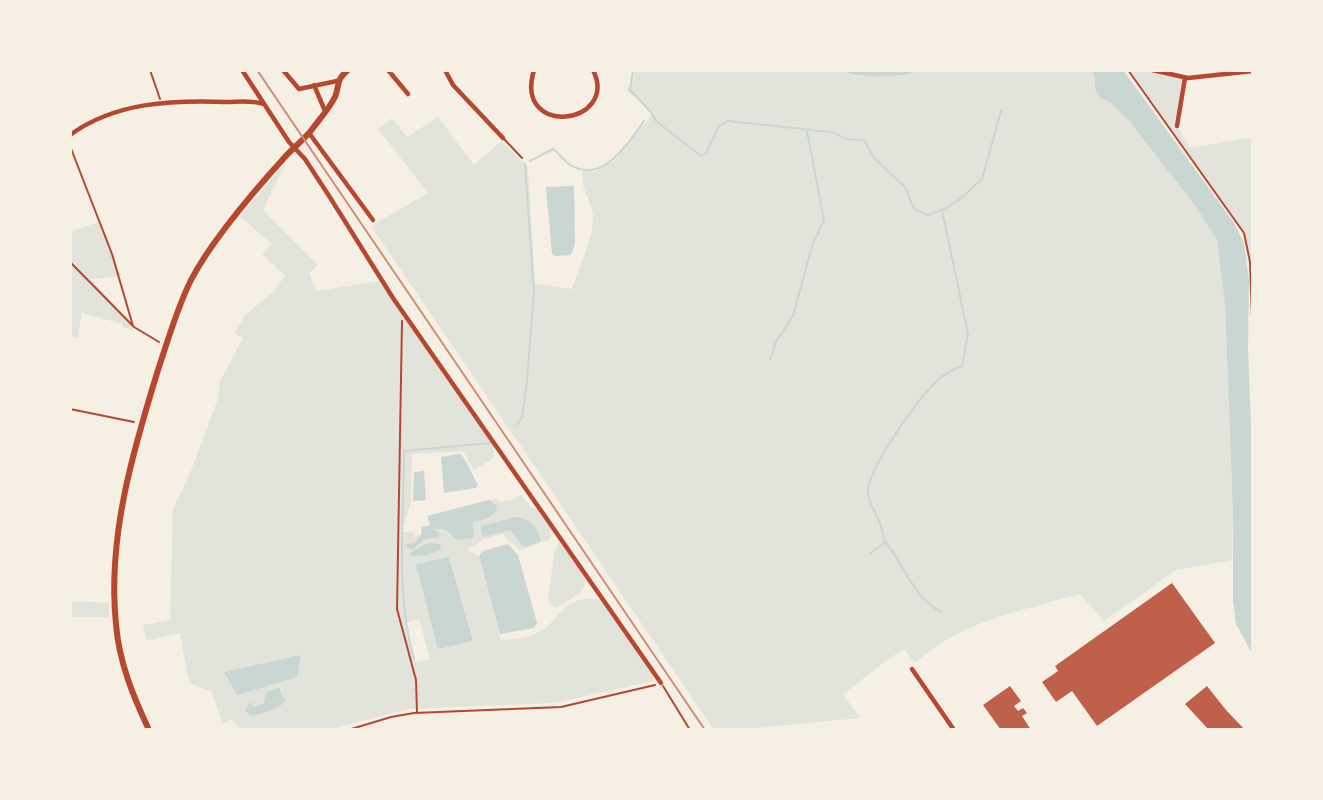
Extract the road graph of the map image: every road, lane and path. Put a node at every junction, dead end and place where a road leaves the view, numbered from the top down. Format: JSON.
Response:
{"nodes":[{"id":1,"x":150,"y":70,"type":"edge"},
{"id":2,"x":242,"y":70,"type":"edge"},
{"id":3,"x":283,"y":70,"type":"edge"},
{"id":4,"x":348,"y":70,"type":"edge"},
{"id":5,"x":388,"y":70,"type":"edge"},
{"id":6,"x":445,"y":70,"type":"edge"},
{"id":7,"x":534,"y":70,"type":"edge"},
{"id":8,"x":593,"y":70,"type":"edge"},
{"id":9,"x":1128,"y":70,"type":"edge"},
{"id":10,"x":1152,"y":70,"type":"edge"},
{"id":11,"x":1253,"y":71,"type":"edge"},
{"id":12,"x":1185,"y":78,"type":"junction"},
{"id":13,"x":337,"y":81,"type":"junction"},
{"id":14,"x":314,"y":85,"type":"junction"},
{"id":15,"x":408,"y":94,"type":"dead end"},
{"id":16,"x":161,"y":104,"type":"junction"},
{"id":17,"x":264,"y":105,"type":"junction"},
{"id":18,"x":325,"y":111,"type":"junction"},
{"id":19,"x":1177,"y":126,"type":"dead end"},
{"id":20,"x":309,"y":133,"type":"junction"},
{"id":21,"x":70,"y":135,"type":"edge"},
{"id":22,"x":503,"y":138,"type":"joint"},
{"id":23,"x":70,"y":146,"type":"edge"},
{"id":24,"x":294,"y":147,"type":"junction"},
{"id":25,"x":523,"y":158,"type":"dead end"},
{"id":26,"x":373,"y":220,"type":"dead end"},
{"id":27,"x":70,"y":262,"type":"edge"},
{"id":28,"x":405,"y":315,"type":"junction"},
{"id":29,"x":133,"y":326,"type":"junction"},
{"id":30,"x":1253,"y":345,"type":"edge"},
{"id":31,"x":166,"y":346,"type":"junction"},
{"id":32,"x":70,"y":409,"type":"edge"},
{"id":33,"x":142,"y":423,"type":"junction"},
{"id":34,"x":912,"y":669,"type":"dead end"},
{"id":35,"x":661,"y":683,"type":"junction"},
{"id":36,"x":417,"y":713,"type":"junction"},
{"id":37,"x":149,"y":730,"type":"edge"},
{"id":38,"x":348,"y":730,"type":"edge"},
{"id":39,"x":690,"y":730,"type":"edge"},
{"id":40,"x":954,"y":730,"type":"edge"}],
"edges":[{"from":1,"to":16,"type":"path"},
{"from":2,"to":17,"type":"street"},
{"from":3,"to":14,"type":"street"},
{"from":4,"to":13,"type":"main road"},
{"from":5,"to":15,"type":"street"},
{"from":6,"to":22,"type":"street"},
{"from":7,"to":8,"type":"street"},
{"from":9,"to":30,"type":"lane"},
{"from":10,"to":12,"type":"street"},
{"from":11,"to":12,"type":"street"},
{"from":12,"to":19,"type":"street"},
{"from":13,"to":14,"type":"street"},
{"from":13,"to":18,"type":"main road"},
{"from":14,"to":18,"type":"street"},
{"from":16,"to":17,"type":"street"},
{"from":16,"to":21,"type":"street"},
{"from":17,"to":24,"type":"street"},
{"from":18,"to":20,"type":"main road"},
{"from":20,"to":24,"type":"main road"},
{"from":20,"to":26,"type":"street"},
{"from":22,"to":25,"type":"lane"},
{"from":23,"to":29,"type":"path"},
{"from":24,"to":28,"type":"street"},
{"from":24,"to":31,"type":"main road"},
{"from":27,"to":29,"type":"path"},
{"from":28,"to":35,"type":"street"},
{"from":28,"to":36,"type":"path"},
{"from":29,"to":31,"type":"path"},
{"from":31,"to":33,"type":"main road"},
{"from":32,"to":33,"type":"path"},
{"from":33,"to":37,"type":"main road"},
{"from":34,"to":40,"type":"street"},
{"from":35,"to":36,"type":"path"},
{"from":35,"to":39,"type":"path"},
{"from":36,"to":38,"type":"path"}]}
